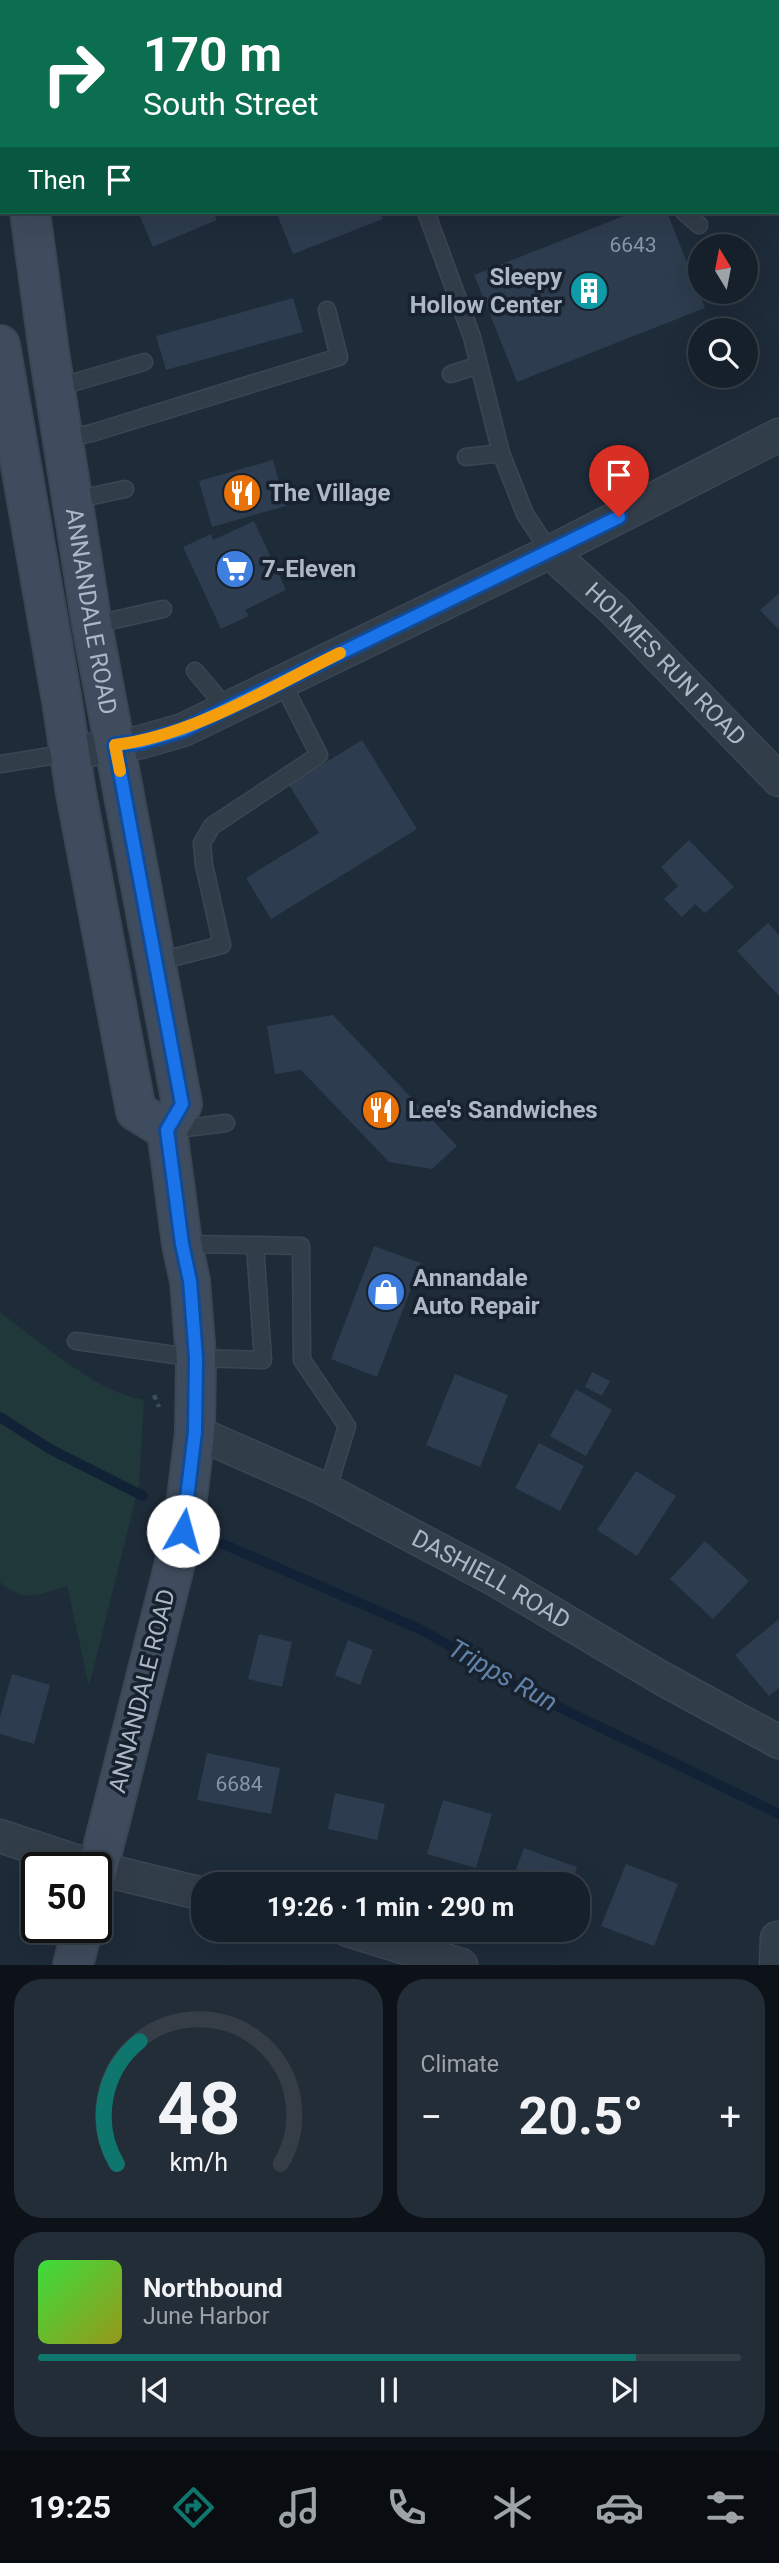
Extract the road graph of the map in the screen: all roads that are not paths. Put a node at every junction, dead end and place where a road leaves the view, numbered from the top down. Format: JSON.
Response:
{"nodes":[{"id":1,"x":30,"y":214,"type":"edge"},
{"id":2,"x":427,"y":214,"type":"edge"},
{"id":3,"x":686,"y":214,"type":"edge"},
{"id":4,"x":699,"y":225,"type":"dead end"},
{"id":5,"x":327,"y":310,"type":"dead end"},
{"id":6,"x":0,"y":345,"type":"edge"},
{"id":7,"x":144,"y":362,"type":"dead end"},
{"id":8,"x":478,"y":365,"type":"junction"},
{"id":9,"x":451,"y":373,"type":"dead end"},
{"id":10,"x":55,"y":388,"type":"junction"},
{"id":11,"x":779,"y":435,"type":"edge"},
{"id":12,"x":64,"y":439,"type":"junction"},
{"id":13,"x":501,"y":453,"type":"junction"},
{"id":14,"x":466,"y":457,"type":"dead end"},
{"id":15,"x":125,"y":489,"type":"dead end"},
{"id":16,"x":74,"y":500,"type":"junction"},
{"id":17,"x":550,"y":552,"type":"junction"},
{"id":18,"x":163,"y":609,"type":"dead end"},
{"id":19,"x":92,"y":625,"type":"junction"},
{"id":20,"x":195,"y":671,"type":"dead end"},
{"id":21,"x":282,"y":682,"type":"junction"},
{"id":22,"x":227,"y":709,"type":"junction"},
{"id":23,"x":115,"y":745,"type":"junction"},
{"id":24,"x":69,"y":753,"type":"junction"},
{"id":25,"x":0,"y":764,"type":"edge"},
{"id":26,"x":779,"y":780,"type":"edge"},
{"id":27,"x":155,"y":962,"type":"junction"},
{"id":28,"x":226,"y":1123,"type":"dead end"},
{"id":29,"x":167,"y":1130,"type":"junction"},
{"id":30,"x":182,"y":1244,"type":"junction"},
{"id":31,"x":256,"y":1245,"type":"junction"},
{"id":32,"x":76,"y":1341,"type":"dead end"},
{"id":33,"x":196,"y":1358,"type":"junction"},
{"id":34,"x":195,"y":1432,"type":"junction"},
{"id":35,"x":327,"y":1491,"type":"junction"},
{"id":36,"x":779,"y":1742,"type":"edge"},
{"id":37,"x":0,"y":1836,"type":"edge"},
{"id":38,"x":45,"y":1852,"type":"edge"},
{"id":39,"x":101,"y":1852,"type":"edge"},
{"id":40,"x":112,"y":1874,"type":"edge"},
{"id":41,"x":191,"y":1891,"type":"edge"},
{"id":42,"x":387,"y":1942,"type":"edge"},
{"id":43,"x":78,"y":1943,"type":"edge"},
{"id":44,"x":72,"y":1965,"type":"edge"},
{"id":45,"x":461,"y":1965,"type":"edge"}],
"edges":[{"from":1,"to":10,"type":"main road","name":"ANNANDALE ROAD"},
{"from":2,"to":8,"type":"lane"},
{"from":3,"to":4,"type":"lane"},
{"from":5,"to":12,"type":"lane"},
{"from":6,"to":24,"type":"main road","name":"ANNANDALE ROAD"},
{"from":7,"to":10,"type":"lane"},
{"from":8,"to":9,"type":"lane"},
{"from":8,"to":13,"type":"lane"},
{"from":10,"to":12,"type":"main road","name":"ANNANDALE ROAD"},
{"from":11,"to":17,"type":"street"},
{"from":12,"to":16,"type":"main road","name":"ANNANDALE ROAD"},
{"from":13,"to":14,"type":"lane"},
{"from":13,"to":17,"type":"lane"},
{"from":15,"to":16,"type":"lane"},
{"from":16,"to":19,"type":"main road","name":"ANNANDALE ROAD"},
{"from":17,"to":21,"type":"street"},
{"from":17,"to":26,"type":"street","name":"HOLMES RUN ROAD"},
{"from":18,"to":19,"type":"lane"},
{"from":19,"to":23,"type":"main road","name":"ANNANDALE ROAD"},
{"from":20,"to":22,"type":"lane"},
{"from":21,"to":22,"type":"street"},
{"from":21,"to":27,"type":"lane"},
{"from":22,"to":23,"type":"street"},
{"from":23,"to":24,"type":"street"},
{"from":23,"to":27,"type":"main road","name":"ANNANDALE ROAD"},
{"from":24,"to":25,"type":"lane"},
{"from":24,"to":29,"type":"main road","name":"ANNANDALE ROAD"},
{"from":27,"to":29,"type":"main road","name":"ANNANDALE ROAD"},
{"from":28,"to":29,"type":"lane"},
{"from":29,"to":30,"type":"main road","name":"ANNANDALE ROAD"},
{"from":30,"to":31,"type":"lane"},
{"from":30,"to":33,"type":"main road","name":"ANNANDALE ROAD"},
{"from":31,"to":33,"type":"lane"},
{"from":31,"to":35,"type":"lane"},
{"from":32,"to":33,"type":"lane"},
{"from":33,"to":34,"type":"main road","name":"ANNANDALE ROAD"},
{"from":34,"to":35,"type":"street","name":"DASHIELL ROAD"},
{"from":34,"to":39,"type":"main road","name":"ANNANDALE ROAD"},
{"from":35,"to":36,"type":"street","name":"DASHIELL ROAD"},
{"from":37,"to":38,"type":"street"},
{"from":40,"to":41,"type":"street"},
{"from":42,"to":45,"type":"street"},
{"from":43,"to":44,"type":"main road"}]}
